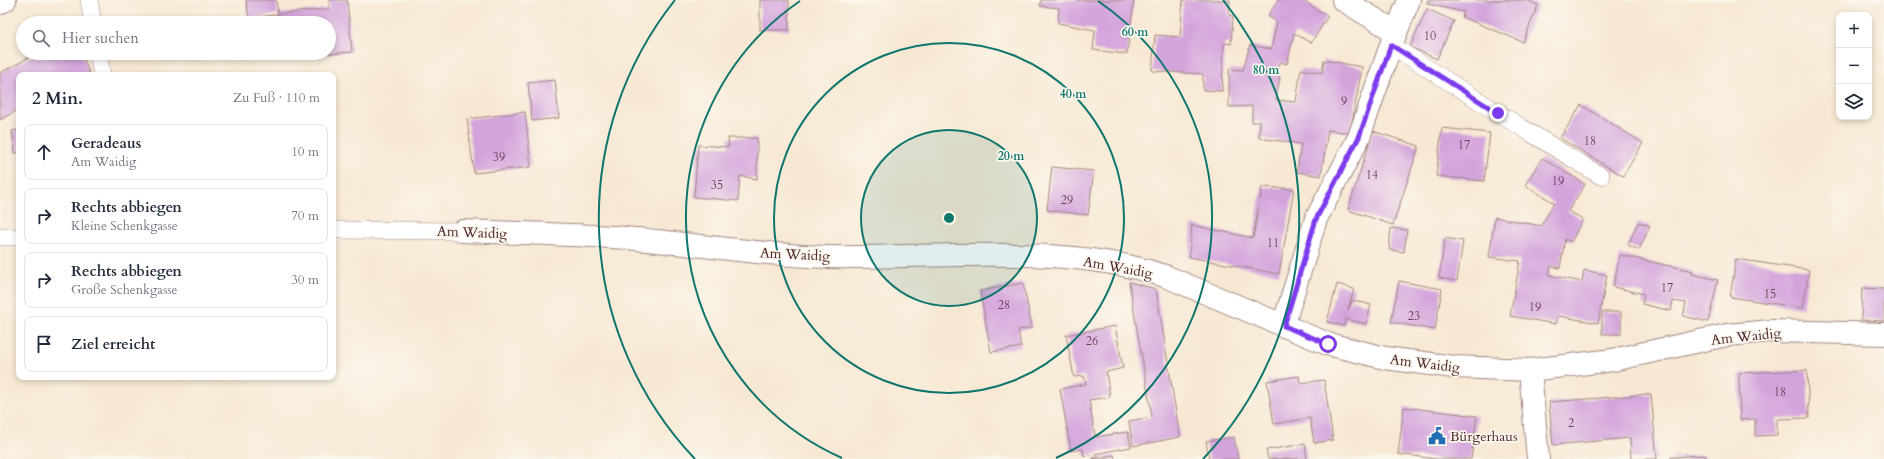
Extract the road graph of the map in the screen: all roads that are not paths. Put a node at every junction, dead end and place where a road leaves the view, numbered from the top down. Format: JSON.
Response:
{"nodes":[{"id":1,"x":5,"y":0,"type":"edge"},
{"id":2,"x":89,"y":0,"type":"edge"},
{"id":3,"x":1343,"y":0,"type":"edge"},
{"id":4,"x":1409,"y":0,"type":"edge"},
{"id":5,"x":0,"y":3,"type":"edge"},
{"id":6,"x":92,"y":16,"type":"edge"},
{"id":7,"x":1394,"y":38,"type":"junction"},
{"id":8,"x":99,"y":60,"type":"edge"},
{"id":9,"x":101,"y":72,"type":"edge"},
{"id":10,"x":1601,"y":176,"type":"dead end"},
{"id":11,"x":336,"y":230,"type":"edge"},
{"id":12,"x":464,"y":231,"type":"joint"},
{"id":13,"x":16,"y":236,"type":"edge"},
{"id":14,"x":0,"y":237,"type":"edge"},
{"id":15,"x":1284,"y":326,"type":"junction"},
{"id":16,"x":1884,"y":334,"type":"edge"},
{"id":17,"x":1530,"y":370,"type":"junction"},
{"id":18,"x":1538,"y":459,"type":"edge"}],
"edges":[{"from":1,"to":5,"type":"street"},
{"from":2,"to":6,"type":"lane"},
{"from":3,"to":7,"type":"street"},
{"from":4,"to":7,"type":"street"},
{"from":7,"to":10,"type":"lane"},
{"from":7,"to":15,"type":"street"},
{"from":8,"to":9,"type":"lane"},
{"from":11,"to":12,"type":"lane","name":"Am Waidig"},
{"from":12,"to":15,"type":"street","name":"Am Waidig"},
{"from":13,"to":14,"type":"lane"},
{"from":15,"to":17,"type":"street","name":"Am Waidig"},
{"from":16,"to":17,"type":"street","name":"Am Waidig"},
{"from":17,"to":18,"type":"street"}]}
